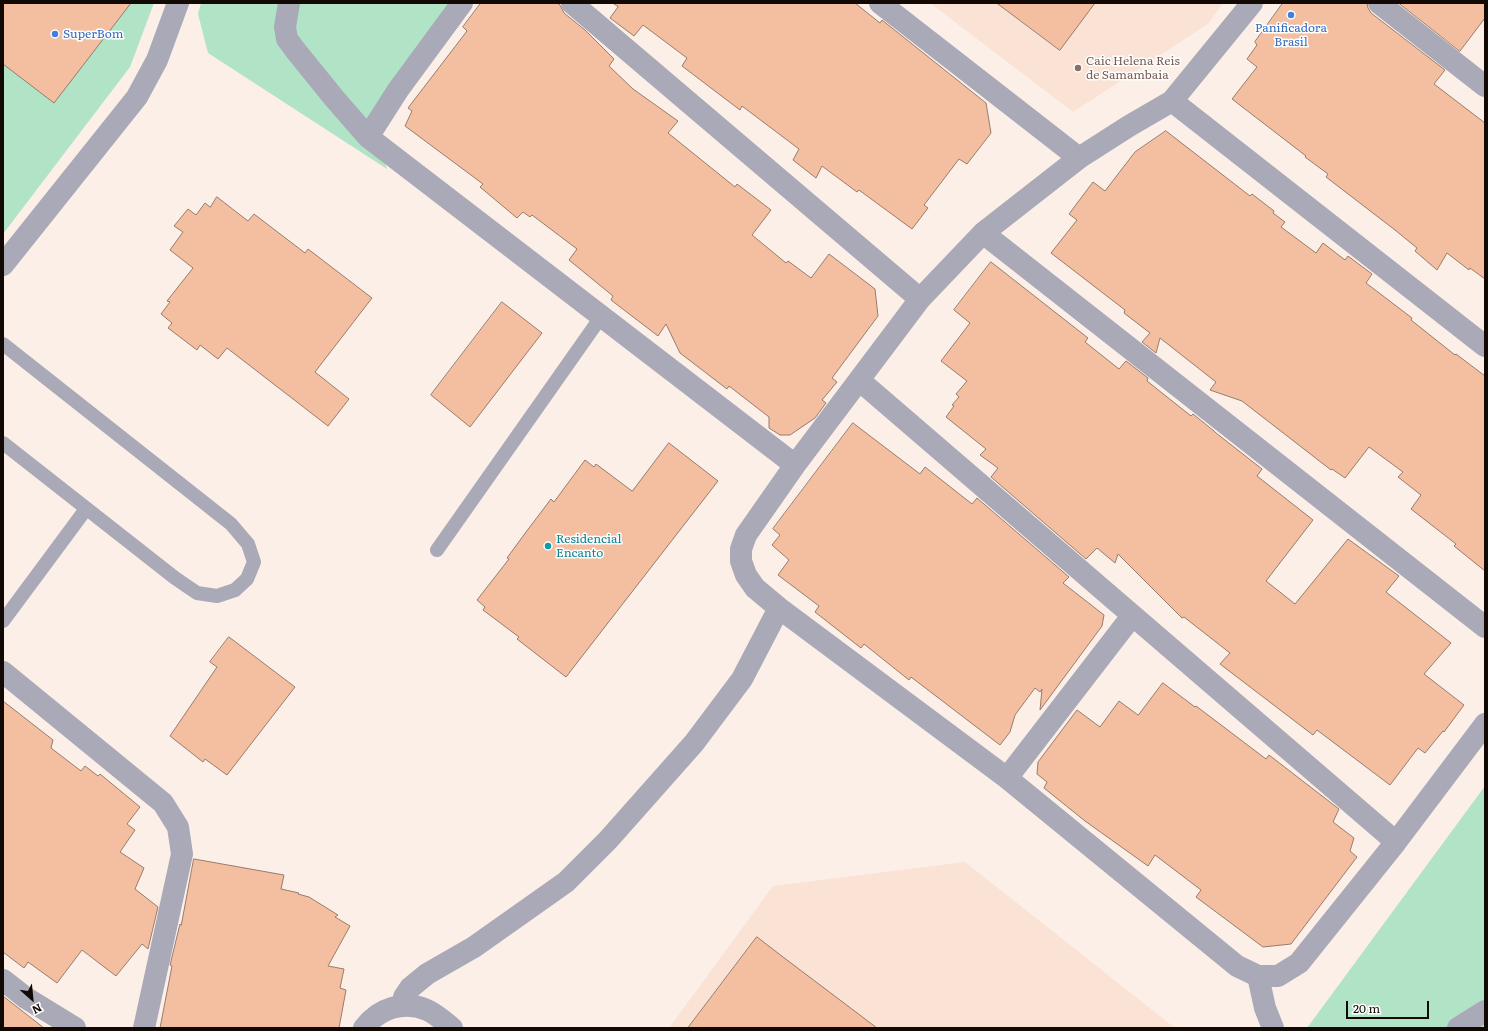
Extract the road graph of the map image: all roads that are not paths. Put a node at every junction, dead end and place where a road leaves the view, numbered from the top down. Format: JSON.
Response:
{"nodes":[{"id":1,"x":178,"y":3,"type":"edge"},
{"id":2,"x":289,"y":3,"type":"edge"},
{"id":3,"x":462,"y":3,"type":"edge"},
{"id":4,"x":572,"y":3,"type":"edge"},
{"id":5,"x":880,"y":3,"type":"edge"},
{"id":6,"x":1252,"y":3,"type":"edge"},
{"id":7,"x":1379,"y":3,"type":"edge"},
{"id":8,"x":1485,"y":86,"type":"edge"},
{"id":9,"x":1172,"y":101,"type":"junction"},
{"id":10,"x":368,"y":137,"type":"junction"},
{"id":11,"x":1079,"y":158,"type":"junction"},
{"id":12,"x":983,"y":233,"type":"junction"},
{"id":13,"x":3,"y":265,"type":"edge"},
{"id":14,"x":920,"y":299,"type":"junction"},
{"id":15,"x":602,"y":317,"type":"junction"},
{"id":16,"x":3,"y":344,"type":"edge"},
{"id":17,"x":1485,"y":346,"type":"edge"},
{"id":18,"x":859,"y":380,"type":"junction"},
{"id":19,"x":3,"y":443,"type":"edge"},
{"id":20,"x":795,"y":465,"type":"junction"},
{"id":21,"x":86,"y":509,"type":"junction"},
{"id":22,"x":437,"y":550,"type":"dead end"},
{"id":23,"x":779,"y":608,"type":"junction"},
{"id":24,"x":1132,"y":616,"type":"junction"},
{"id":25,"x":3,"y":621,"type":"edge"},
{"id":26,"x":1485,"y":627,"type":"edge"},
{"id":27,"x":3,"y":672,"type":"edge"},
{"id":28,"x":1485,"y":724,"type":"edge"},
{"id":29,"x":1007,"y":778,"type":"junction"},
{"id":30,"x":1396,"y":842,"type":"junction"},
{"id":31,"x":1258,"y":976,"type":"junction"},
{"id":32,"x":3,"y":980,"type":"edge"},
{"id":33,"x":403,"y":1005,"type":"junction"},
{"id":34,"x":1485,"y":1011,"type":"edge"},
{"id":35,"x":75,"y":1028,"type":"edge"},
{"id":36,"x":144,"y":1028,"type":"edge"},
{"id":37,"x":364,"y":1028,"type":"edge"},
{"id":38,"x":452,"y":1028,"type":"edge"},
{"id":39,"x":1273,"y":1028,"type":"edge"},
{"id":40,"x":1458,"y":1028,"type":"edge"}],
"edges":[{"from":1,"to":13,"type":"street"},
{"from":2,"to":10,"type":"street"},
{"from":3,"to":10,"type":"street"},
{"from":4,"to":14,"type":"street"},
{"from":5,"to":11,"type":"street"},
{"from":6,"to":9,"type":"street"},
{"from":7,"to":8,"type":"street"},
{"from":9,"to":11,"type":"street"},
{"from":9,"to":17,"type":"street"},
{"from":10,"to":15,"type":"street"},
{"from":11,"to":12,"type":"street"},
{"from":12,"to":14,"type":"street"},
{"from":12,"to":26,"type":"street"},
{"from":14,"to":18,"type":"street"},
{"from":15,"to":20,"type":"street"},
{"from":15,"to":22,"type":"lane"},
{"from":16,"to":21,"type":"lane"},
{"from":18,"to":20,"type":"street"},
{"from":18,"to":24,"type":"street"},
{"from":19,"to":21,"type":"lane"},
{"from":20,"to":23,"type":"street"},
{"from":21,"to":25,"type":"lane"},
{"from":23,"to":29,"type":"street"},
{"from":23,"to":33,"type":"street"},
{"from":24,"to":29,"type":"street"},
{"from":24,"to":30,"type":"street"},
{"from":27,"to":36,"type":"street"},
{"from":28,"to":30,"type":"street"},
{"from":29,"to":31,"type":"street"},
{"from":30,"to":31,"type":"street"},
{"from":31,"to":39,"type":"street"},
{"from":32,"to":35,"type":"street"},
{"from":33,"to":37,"type":"street"},
{"from":33,"to":38,"type":"street"},
{"from":34,"to":40,"type":"street"}]}
